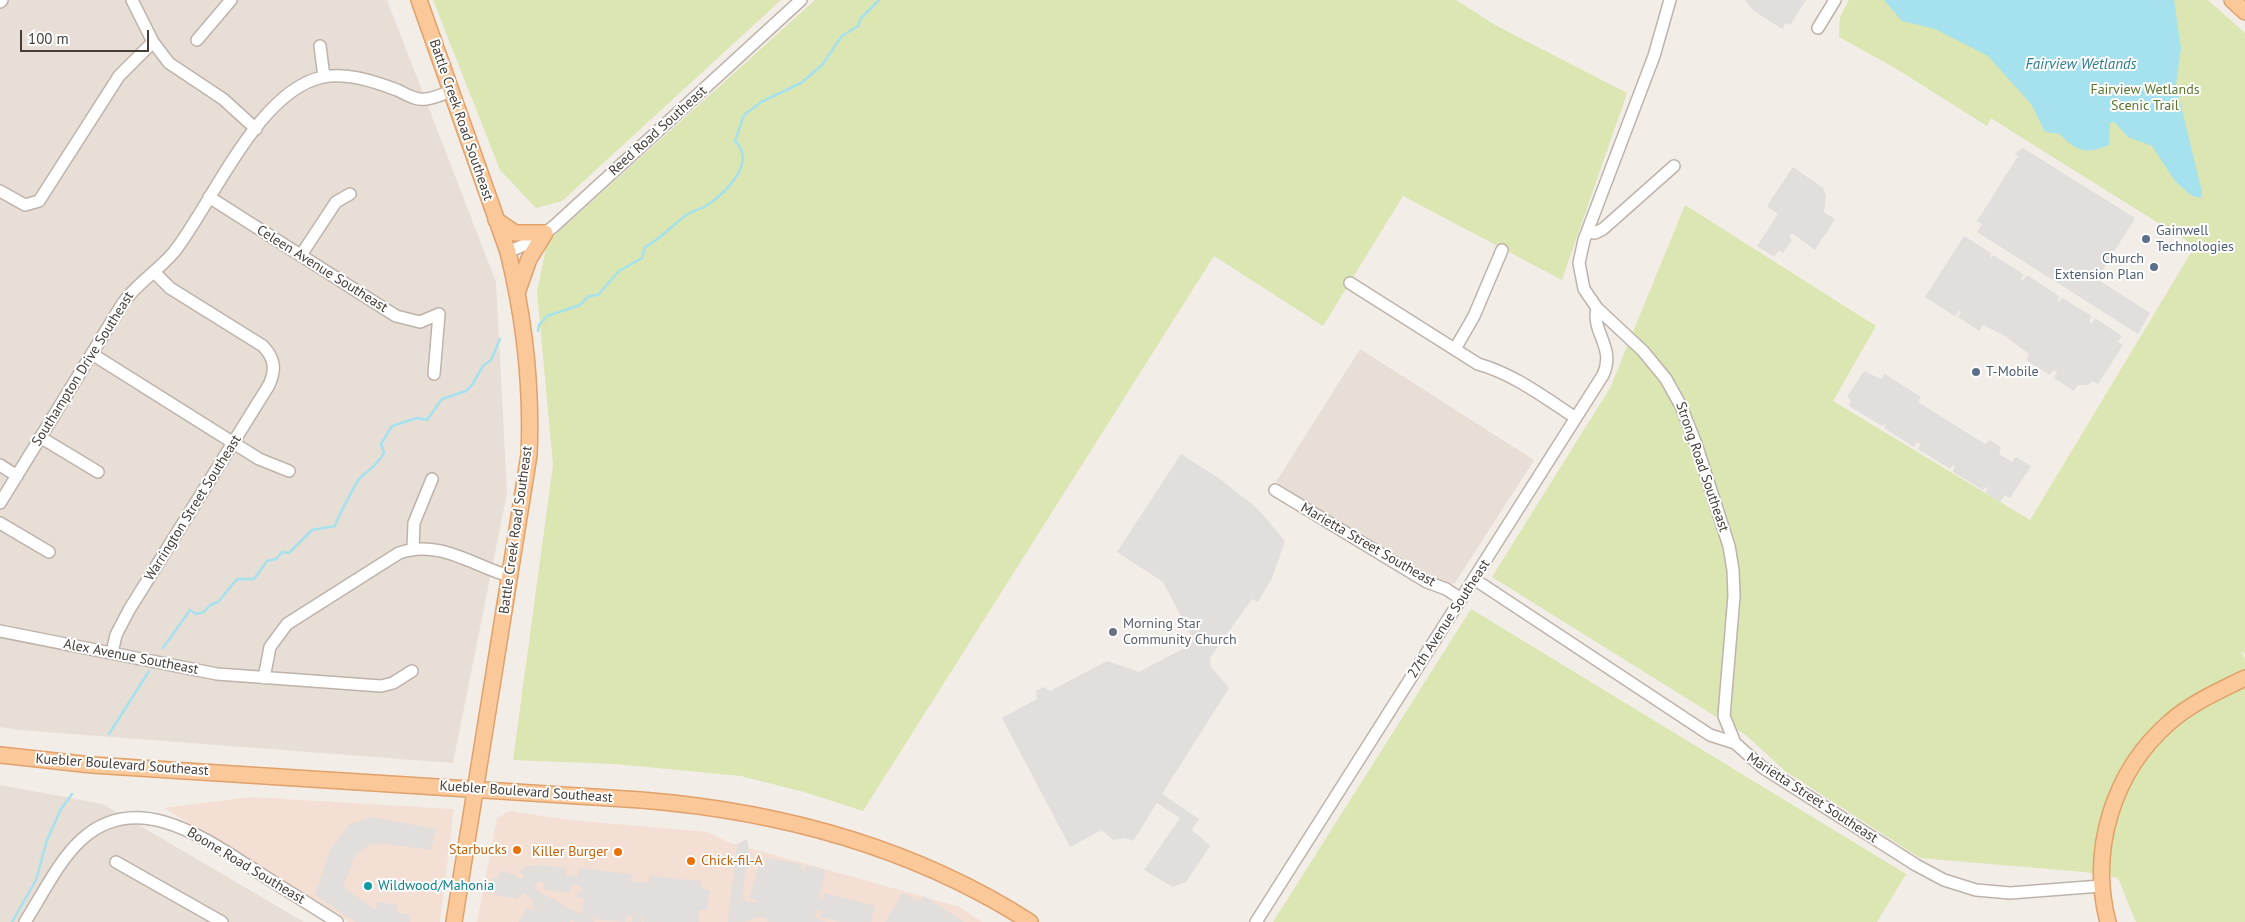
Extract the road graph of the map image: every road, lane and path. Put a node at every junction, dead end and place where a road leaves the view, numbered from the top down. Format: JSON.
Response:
{"nodes":[{"id":1,"x":132,"y":0,"type":"edge"},
{"id":2,"x":231,"y":0,"type":"edge"},
{"id":3,"x":419,"y":0,"type":"edge"},
{"id":4,"x":801,"y":0,"type":"edge"},
{"id":5,"x":1670,"y":0,"type":"edge"},
{"id":6,"x":1835,"y":0,"type":"edge"},
{"id":7,"x":2232,"y":0,"type":"edge"},
{"id":8,"x":2245,"y":12,"type":"edge"},
{"id":9,"x":1818,"y":28,"type":"dead end"},
{"id":10,"x":197,"y":40,"type":"dead end"},
{"id":11,"x":153,"y":42,"type":"junction"},
{"id":12,"x":320,"y":46,"type":"dead end"},
{"id":13,"x":324,"y":77,"type":"junction"},
{"id":14,"x":451,"y":91,"type":"junction"},
{"id":15,"x":256,"y":129,"type":"junction"},
{"id":16,"x":1674,"y":166,"type":"dead end"},
{"id":17,"x":0,"y":191,"type":"edge"},
{"id":18,"x":350,"y":194,"type":"dead end"},
{"id":19,"x":210,"y":197,"type":"junction"},
{"id":20,"x":496,"y":220,"type":"junction"},
{"id":21,"x":1587,"y":232,"type":"junction"},
{"id":22,"x":545,"y":233,"type":"junction"},
{"id":23,"x":1502,"y":250,"type":"dead end"},
{"id":24,"x":508,"y":252,"type":"junction"},
{"id":25,"x":301,"y":255,"type":"junction"},
{"id":26,"x":154,"y":272,"type":"junction"},
{"id":27,"x":1350,"y":283,"type":"dead end"},
{"id":28,"x":517,"y":293,"type":"junction"},
{"id":29,"x":1597,"y":308,"type":"junction"},
{"id":30,"x":1455,"y":349,"type":"junction"},
{"id":31,"x":92,"y":354,"type":"junction"},
{"id":32,"x":434,"y":374,"type":"dead end"},
{"id":33,"x":1576,"y":418,"type":"junction"},
{"id":34,"x":40,"y":437,"type":"junction"},
{"id":35,"x":233,"y":443,"type":"junction"},
{"id":36,"x":0,"y":465,"type":"edge"},
{"id":37,"x":289,"y":471,"type":"dead end"},
{"id":38,"x":98,"y":472,"type":"dead end"},
{"id":39,"x":16,"y":476,"type":"junction"},
{"id":40,"x":432,"y":479,"type":"dead end"},
{"id":41,"x":1275,"y":490,"type":"dead end"},
{"id":42,"x":0,"y":502,"type":"edge"},
{"id":43,"x":0,"y":523,"type":"edge"},
{"id":44,"x":413,"y":549,"type":"junction"},
{"id":45,"x":49,"y":552,"type":"dead end"},
{"id":46,"x":510,"y":576,"type":"junction"},
{"id":47,"x":1474,"y":579,"type":"junction"},
{"id":48,"x":1461,"y":599,"type":"junction"},
{"id":49,"x":0,"y":631,"type":"edge"},
{"id":50,"x":112,"y":652,"type":"junction"},
{"id":51,"x":412,"y":671,"type":"dead end"},
{"id":52,"x":264,"y":678,"type":"junction"},
{"id":53,"x":2245,"y":678,"type":"edge"},
{"id":54,"x":1735,"y":743,"type":"junction"},
{"id":55,"x":0,"y":755,"type":"edge"},
{"id":56,"x":475,"y":789,"type":"junction"},
{"id":57,"x":116,"y":862,"type":"dead end"},
{"id":58,"x":2101,"y":886,"type":"junction"},
{"id":59,"x":25,"y":922,"type":"edge"},
{"id":60,"x":222,"y":922,"type":"edge"},
{"id":61,"x":337,"y":922,"type":"edge"},
{"id":62,"x":454,"y":922,"type":"edge"},
{"id":63,"x":1030,"y":922,"type":"edge"},
{"id":64,"x":1256,"y":922,"type":"edge"},
{"id":65,"x":2108,"y":922,"type":"edge"}],
"edges":[{"from":1,"to":11,"type":"street"},
{"from":2,"to":10,"type":"street"},
{"from":3,"to":14,"type":"main road","name":"Battle Creek Road Southeast"},
{"from":4,"to":22,"type":"street","name":"Reed Road Southeast"},
{"from":5,"to":21,"type":"street","name":"Strong Road Southeast"},
{"from":6,"to":9,"type":"street"},
{"from":7,"to":8,"type":"main road"},
{"from":11,"to":15,"type":"street"},
{"from":11,"to":17,"type":"street"},
{"from":12,"to":13,"type":"street"},
{"from":13,"to":14,"type":"street","name":"Southampton Drive Southeast"},
{"from":13,"to":15,"type":"street","name":"Southampton Drive Southeast"},
{"from":14,"to":20,"type":"main road","name":"Battle Creek Road Southeast"},
{"from":15,"to":19,"type":"street","name":"Southampton Drive Southeast"},
{"from":16,"to":21,"type":"street"},
{"from":18,"to":25,"type":"street"},
{"from":19,"to":25,"type":"street","name":"Celeen Avenue Southeast"},
{"from":19,"to":26,"type":"street","name":"Southampton Drive Southeast"},
{"from":20,"to":22,"type":"main road"},
{"from":20,"to":24,"type":"main road","name":"Battle Creek Road Southeast"},
{"from":21,"to":29,"type":"street","name":"Strong Road Southeast"},
{"from":22,"to":24,"type":"street","name":"Reed Road Southeast"},
{"from":22,"to":28,"type":"main road"},
{"from":23,"to":30,"type":"street"},
{"from":24,"to":28,"type":"main road","name":"Battle Creek Road Southeast"},
{"from":25,"to":32,"type":"street","name":"Celeen Avenue Southeast"},
{"from":26,"to":31,"type":"street","name":"Southampton Drive Southeast"},
{"from":26,"to":35,"type":"street","name":"Warrington Street Southeast"},
{"from":27,"to":30,"type":"street"},
{"from":28,"to":46,"type":"main road","name":"Battle Creek Road Southeast"},
{"from":29,"to":33,"type":"street","name":"27th Avenue Southeast"},
{"from":29,"to":54,"type":"street","name":"Strong Road Southeast"},
{"from":30,"to":33,"type":"street"},
{"from":31,"to":34,"type":"street","name":"Southampton Drive Southeast"},
{"from":31,"to":35,"type":"street"},
{"from":33,"to":47,"type":"street","name":"27th Avenue Southeast"},
{"from":34,"to":38,"type":"street"},
{"from":34,"to":39,"type":"street","name":"Southampton Drive Southeast"},
{"from":35,"to":37,"type":"street"},
{"from":35,"to":50,"type":"street","name":"Warrington Street Southeast"},
{"from":36,"to":39,"type":"street"},
{"from":39,"to":42,"type":"street","name":"Southampton Drive Southeast"},
{"from":40,"to":44,"type":"street"},
{"from":41,"to":48,"type":"street","name":"Marietta Street Southeast"},
{"from":43,"to":45,"type":"street"},
{"from":44,"to":46,"type":"street"},
{"from":44,"to":52,"type":"street"},
{"from":46,"to":56,"type":"main road","name":"Battle Creek Road Southeast"},
{"from":47,"to":48,"type":"street","name":"27th Avenue Southeast"},
{"from":47,"to":54,"type":"street","name":"Marietta Street Southeast"},
{"from":48,"to":64,"type":"street","name":"27th Avenue Southeast"},
{"from":49,"to":50,"type":"street","name":"Alex Avenue Southeast"},
{"from":50,"to":52,"type":"street","name":"Alex Avenue Southeast"},
{"from":51,"to":52,"type":"street","name":"Alex Avenue Southeast"},
{"from":53,"to":58,"type":"main road"},
{"from":54,"to":58,"type":"street","name":"Marietta Street Southeast"},
{"from":55,"to":56,"type":"main road","name":"Kuebler Boulevard Southeast"},
{"from":56,"to":62,"type":"main road","name":"Battle Creek Road Southeast"},
{"from":56,"to":63,"type":"main road","name":"Kuebler Boulevard Southeast"},
{"from":57,"to":60,"type":"street"},
{"from":58,"to":65,"type":"main road"},
{"from":59,"to":61,"type":"street","name":"Boone Road Southeast"}]}
